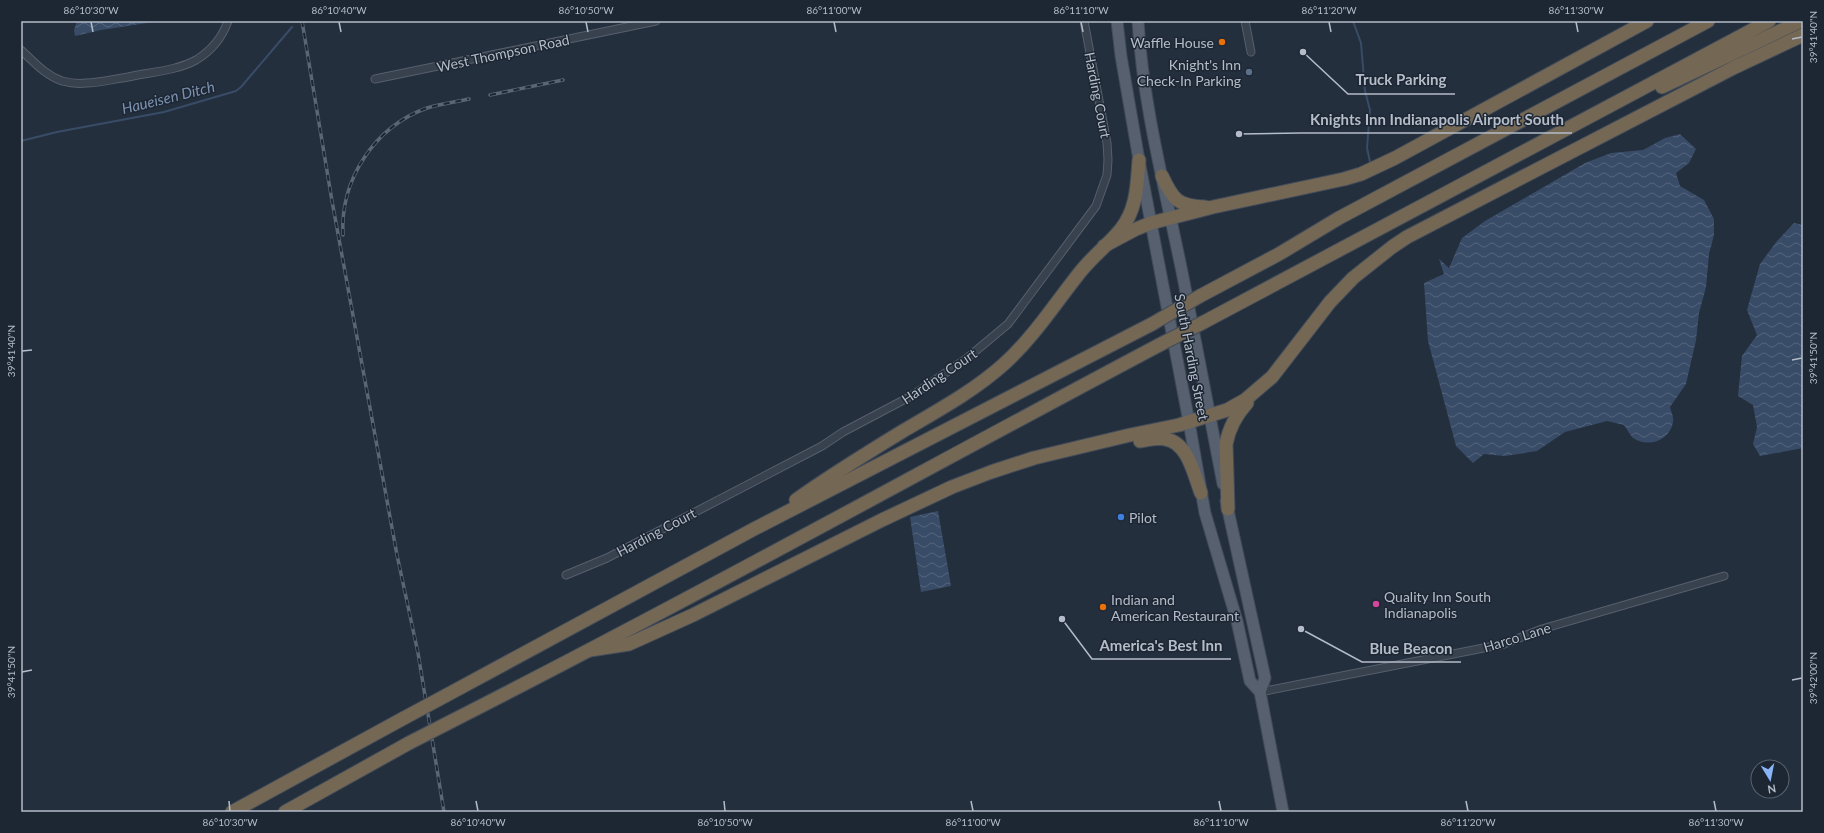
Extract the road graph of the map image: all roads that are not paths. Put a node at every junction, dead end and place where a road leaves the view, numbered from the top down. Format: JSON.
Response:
{"nodes":[{"id":1,"x":228,"y":21,"type":"edge"},
{"id":2,"x":656,"y":21,"type":"edge"},
{"id":3,"x":1084,"y":21,"type":"edge"},
{"id":4,"x":1117,"y":21,"type":"edge"},
{"id":5,"x":1138,"y":21,"type":"edge"},
{"id":6,"x":1245,"y":21,"type":"edge"},
{"id":7,"x":1647,"y":21,"type":"edge"},
{"id":8,"x":1708,"y":21,"type":"edge"},
{"id":9,"x":1768,"y":21,"type":"edge"},
{"id":10,"x":1801,"y":21,"type":"edge"},
{"id":11,"x":1803,"y":35,"type":"edge"},
{"id":12,"x":21,"y":50,"type":"edge"},
{"id":13,"x":1251,"y":52,"type":"dead end"},
{"id":14,"x":375,"y":79,"type":"dead end"},
{"id":15,"x":1559,"y":133,"type":"junction"},
{"id":16,"x":1139,"y":160,"type":"junction"},
{"id":17,"x":1162,"y":176,"type":"junction"},
{"id":18,"x":1213,"y":207,"type":"junction"},
{"id":19,"x":1171,"y":218,"type":"junction"},
{"id":20,"x":1151,"y":224,"type":"junction"},
{"id":21,"x":1104,"y":246,"type":"junction"},
{"id":22,"x":1259,"y":389,"type":"junction"},
{"id":23,"x":1210,"y":416,"type":"junction"},
{"id":24,"x":1189,"y":422,"type":"junction"},
{"id":25,"x":1075,"y":449,"type":"junction"},
{"id":26,"x":1201,"y":493,"type":"junction"},
{"id":27,"x":1228,"y":509,"type":"junction"},
{"id":28,"x":754,"y":529,"type":"junction"},
{"id":29,"x":566,"y":575,"type":"dead end"},
{"id":30,"x":1724,"y":576,"type":"dead end"},
{"id":31,"x":590,"y":650,"type":"junction"},
{"id":32,"x":1260,"y":692,"type":"junction"},
{"id":33,"x":232,"y":812,"type":"edge"},
{"id":34,"x":285,"y":812,"type":"edge"},
{"id":35,"x":1283,"y":812,"type":"edge"}],
"edges":[{"from":1,"to":12,"type":"street"},
{"from":2,"to":14,"type":"street","name":"West Thompson Road"},
{"from":3,"to":29,"type":"street","name":"Harding Court"},
{"from":4,"to":16,"type":"main road","name":"South Harding Street"},
{"from":5,"to":17,"type":"main road","name":"South Harding Street"},
{"from":6,"to":13,"type":"street"},
{"from":7,"to":18,"type":"highway"},
{"from":8,"to":28,"type":"highway","bridge":true},
{"from":9,"to":15,"type":"highway"},
{"from":10,"to":15,"type":"highway"},
{"from":11,"to":22,"type":"highway"},
{"from":15,"to":31,"type":"highway","bridge":true},
{"from":16,"to":20,"type":"main road","name":"South Harding Street"},
{"from":16,"to":21,"type":"highway"},
{"from":17,"to":18,"type":"highway"},
{"from":17,"to":19,"type":"main road","name":"South Harding Street"},
{"from":18,"to":19,"type":"highway"},
{"from":19,"to":20,"type":"highway"},
{"from":19,"to":23,"type":"main road","name":"South Harding Street"},
{"from":20,"to":21,"type":"highway"},
{"from":20,"to":24,"type":"main road","name":"South Harding Street"},
{"from":21,"to":28,"type":"highway"},
{"from":22,"to":23,"type":"highway"},
{"from":22,"to":27,"type":"highway"},
{"from":23,"to":24,"type":"highway"},
{"from":23,"to":27,"type":"main road","name":"South Harding Street"},
{"from":24,"to":25,"type":"highway"},
{"from":24,"to":26,"type":"main road","name":"South Harding Street"},
{"from":25,"to":26,"type":"highway"},
{"from":25,"to":31,"type":"highway"},
{"from":26,"to":32,"type":"main road","name":"South Harding Street"},
{"from":27,"to":32,"type":"main road","name":"South Harding Street"},
{"from":28,"to":33,"type":"highway","bridge":true},
{"from":30,"to":32,"type":"street","name":"Harco Lane"},
{"from":31,"to":34,"type":"highway","bridge":true},
{"from":32,"to":35,"type":"main road","name":"South Harding Street"}]}
